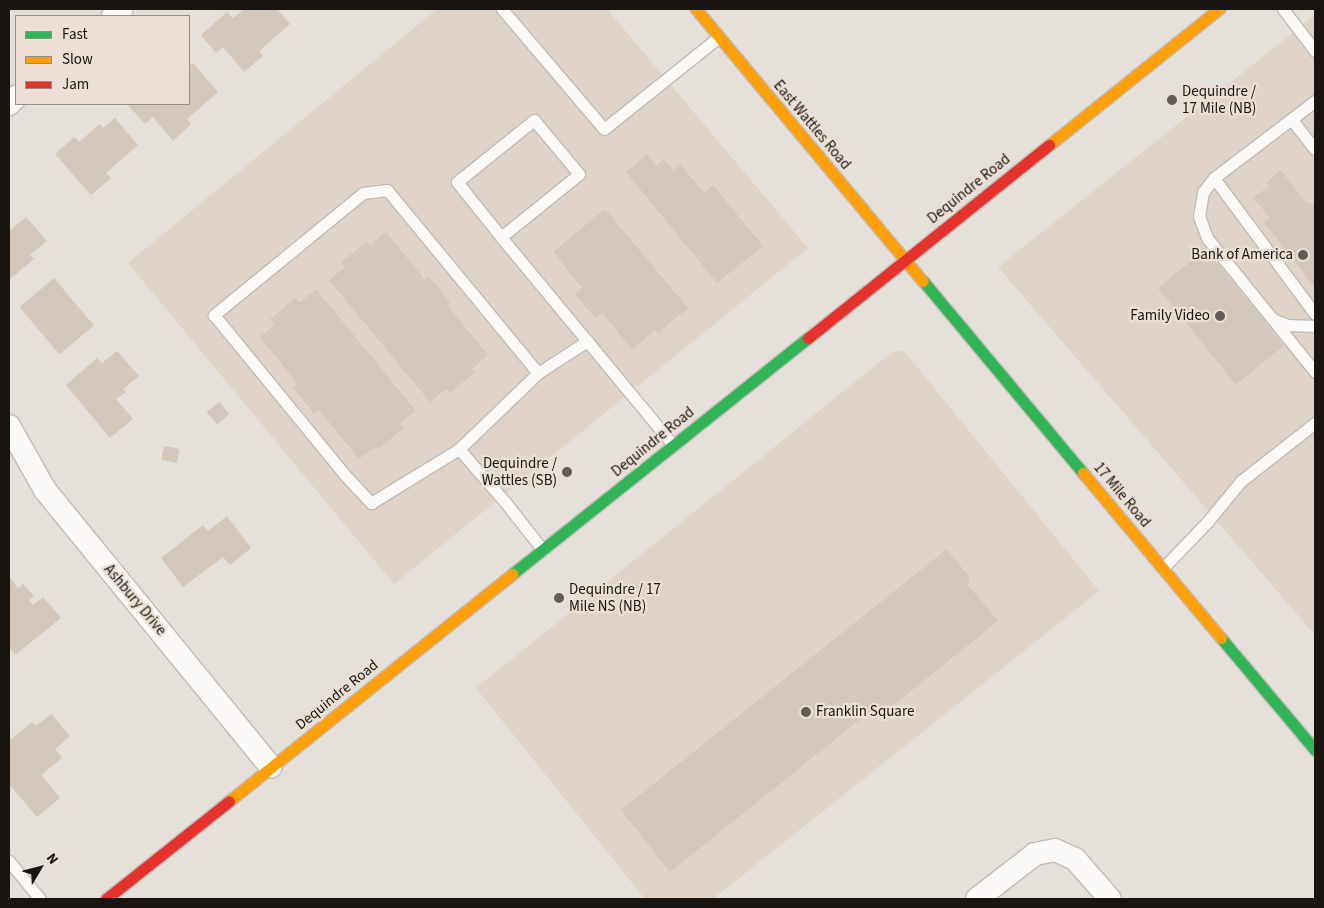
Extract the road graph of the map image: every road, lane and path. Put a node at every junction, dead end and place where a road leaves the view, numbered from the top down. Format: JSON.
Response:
{"nodes":[{"id":1,"x":502,"y":9,"type":"edge"},
{"id":2,"x":696,"y":9,"type":"edge"},
{"id":3,"x":1219,"y":9,"type":"edge"},
{"id":4,"x":1283,"y":9,"type":"edge"},
{"id":5,"x":719,"y":37,"type":"junction"},
{"id":6,"x":1315,"y":51,"type":"edge"},
{"id":7,"x":1315,"y":101,"type":"edge"},
{"id":8,"x":1292,"y":120,"type":"junction"},
{"id":9,"x":1315,"y":149,"type":"edge"},
{"id":10,"x":1214,"y":178,"type":"junction"},
{"id":11,"x":501,"y":237,"type":"junction"},
{"id":12,"x":905,"y":259,"type":"junction"},
{"id":13,"x":1315,"y":314,"type":"edge"},
{"id":14,"x":1271,"y":318,"type":"junction"},
{"id":15,"x":1315,"y":326,"type":"edge"},
{"id":16,"x":587,"y":341,"type":"junction"},
{"id":17,"x":1315,"y":372,"type":"edge"},
{"id":18,"x":538,"y":373,"type":"junction"},
{"id":19,"x":1315,"y":423,"type":"edge"},
{"id":20,"x":9,"y":426,"type":"edge"},
{"id":21,"x":673,"y":445,"type":"junction"},
{"id":22,"x":459,"y":448,"type":"junction"},
{"id":23,"x":542,"y":550,"type":"junction"},
{"id":24,"x":1163,"y":568,"type":"junction"},
{"id":25,"x":1315,"y":750,"type":"edge"},
{"id":26,"x":271,"y":767,"type":"junction"},
{"id":27,"x":9,"y":860,"type":"edge"},
{"id":28,"x":40,"y":899,"type":"edge"},
{"id":29,"x":106,"y":899,"type":"edge"},
{"id":30,"x":977,"y":899,"type":"edge"},
{"id":31,"x":1110,"y":899,"type":"edge"}],
"edges":[{"from":1,"to":5,"type":"lane"},
{"from":2,"to":5,"type":"main road","name":"East Wattles Road"},
{"from":3,"to":12,"type":"main road","name":"Dequindre Road"},
{"from":4,"to":6,"type":"lane"},
{"from":5,"to":12,"type":"main road","name":"East Wattles Road"},
{"from":7,"to":8,"type":"lane"},
{"from":8,"to":9,"type":"lane"},
{"from":8,"to":10,"type":"lane"},
{"from":10,"to":13,"type":"lane"},
{"from":10,"to":14,"type":"lane"},
{"from":11,"to":11,"type":"lane"},
{"from":11,"to":16,"type":"lane"},
{"from":12,"to":21,"type":"main road","name":"Dequindre Road"},
{"from":12,"to":24,"type":"main road","name":"17 Mile Road"},
{"from":14,"to":15,"type":"lane"},
{"from":14,"to":17,"type":"lane"},
{"from":16,"to":18,"type":"lane"},
{"from":16,"to":21,"type":"lane"},
{"from":18,"to":22,"type":"lane"},
{"from":18,"to":22,"type":"lane"},
{"from":19,"to":24,"type":"lane"},
{"from":20,"to":26,"type":"street","name":"Ashbury Drive"},
{"from":21,"to":23,"type":"main road","name":"Dequindre Road"},
{"from":22,"to":23,"type":"lane"},
{"from":23,"to":26,"type":"main road","name":"Dequindre Road"},
{"from":24,"to":25,"type":"main road","name":"17 Mile Road"},
{"from":26,"to":29,"type":"main road","name":"Dequindre Road"},
{"from":27,"to":28,"type":"lane"},
{"from":30,"to":31,"type":"street"}]}
